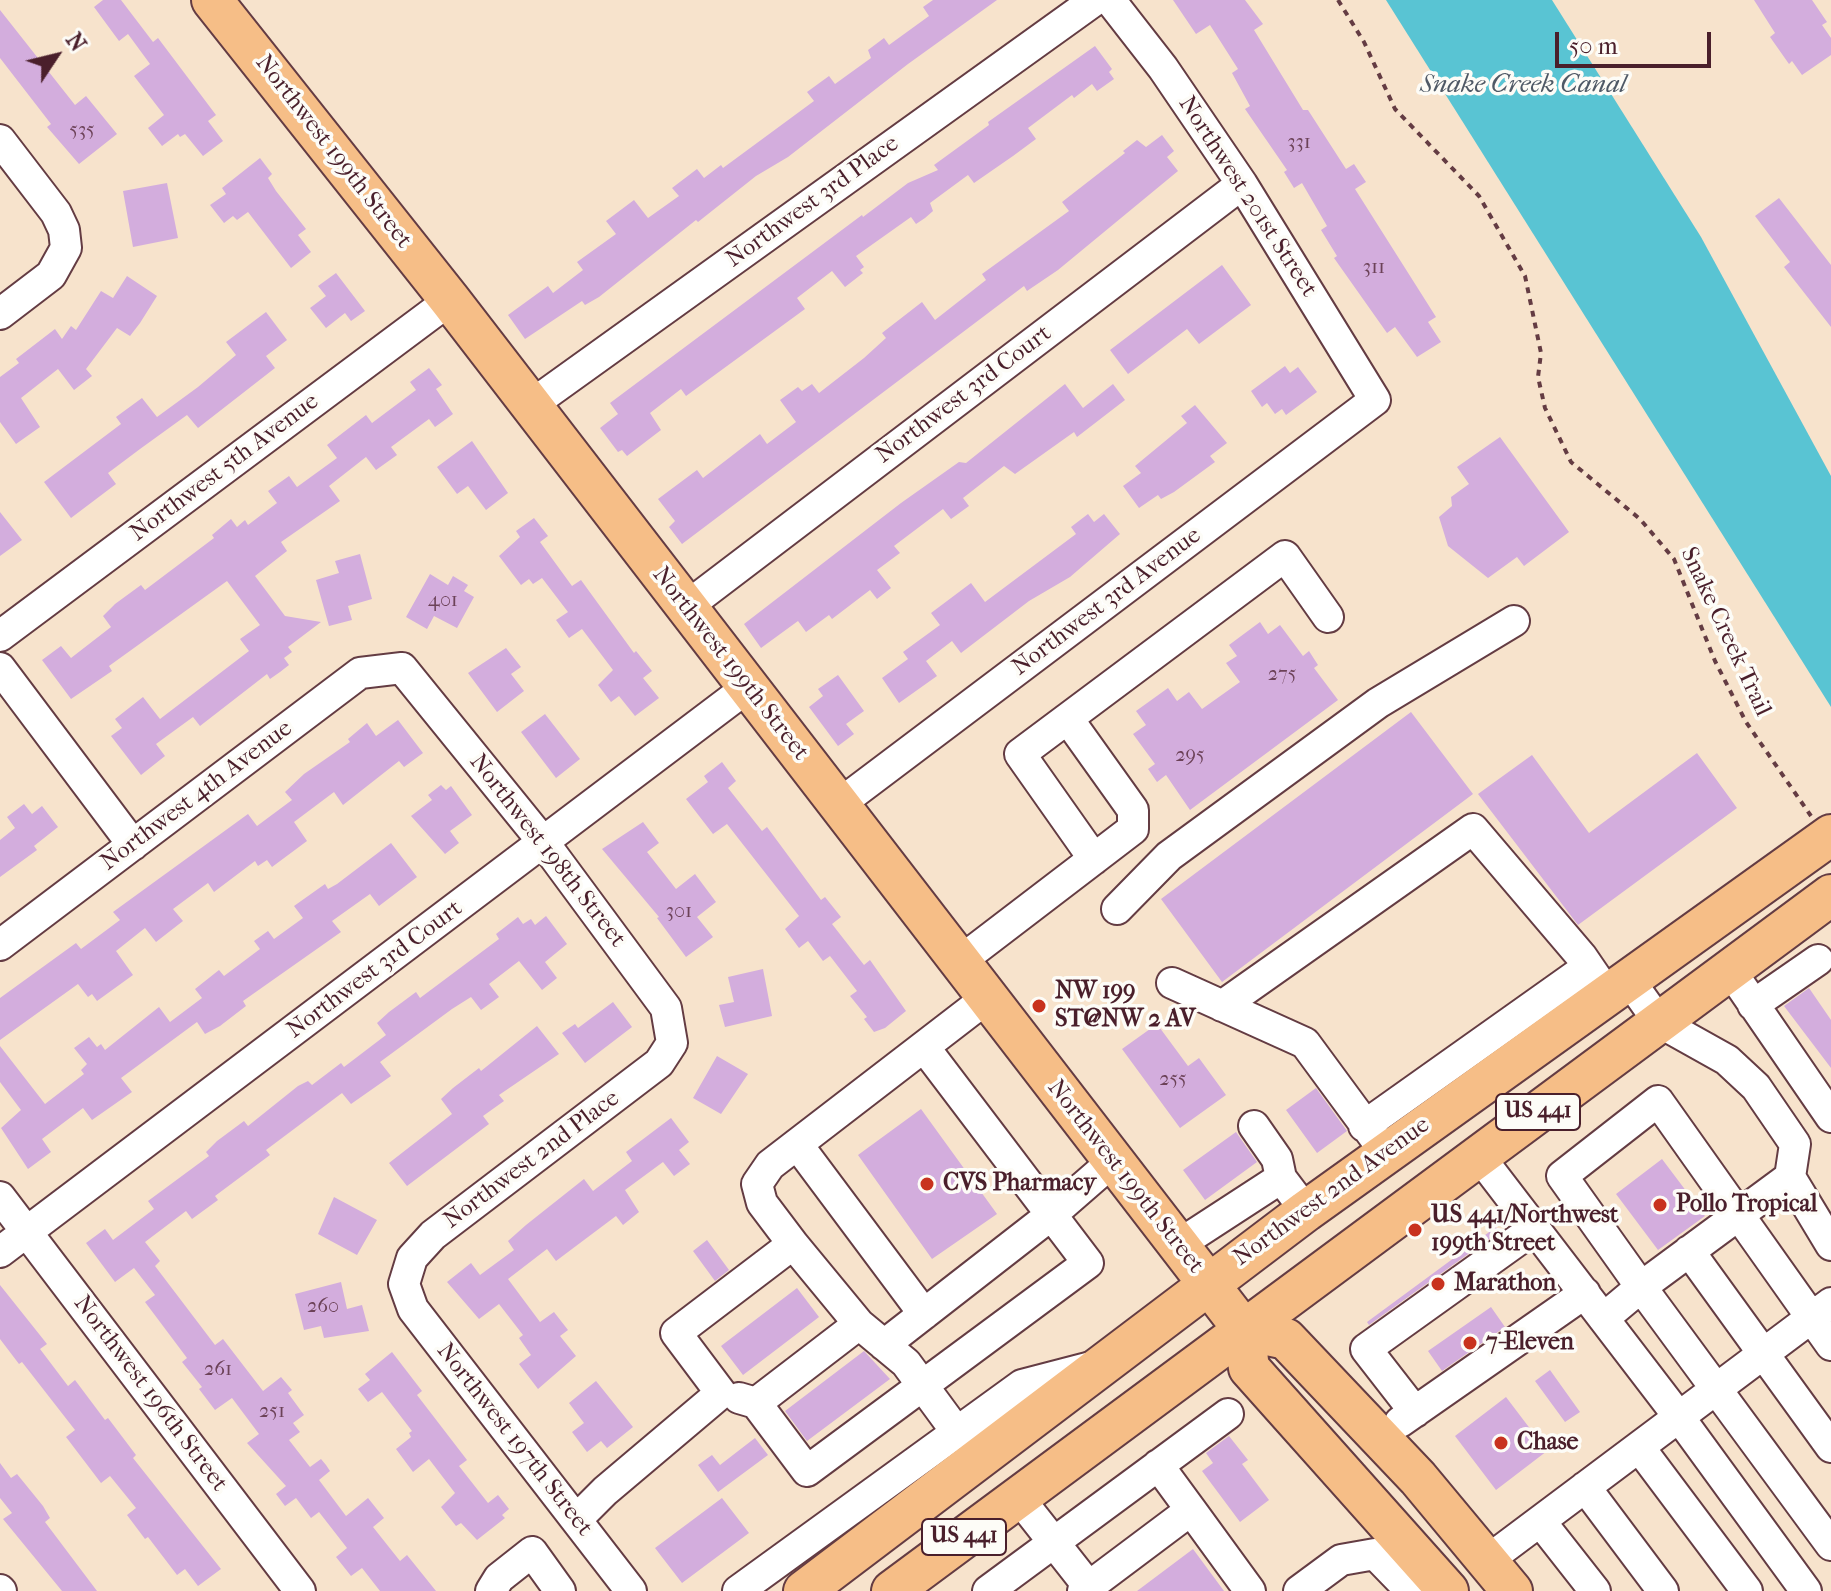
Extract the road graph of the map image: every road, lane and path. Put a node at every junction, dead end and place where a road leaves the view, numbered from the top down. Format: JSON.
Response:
{"nodes":[{"id":1,"x":212,"y":0,"type":"edge"},
{"id":2,"x":1095,"y":0,"type":"edge"},
{"id":3,"x":1110,"y":0,"type":"edge"},
{"id":4,"x":1338,"y":0,"type":"edge"},
{"id":5,"x":0,"y":140,"type":"edge"},
{"id":6,"x":1242,"y":184,"type":"junction"},
{"id":7,"x":450,"y":300,"type":"junction"},
{"id":8,"x":0,"y":314,"type":"edge"},
{"id":9,"x":1375,"y":400,"type":"joint"},
{"id":10,"x":531,"y":405,"type":"junction"},
{"id":11,"x":686,"y":607,"type":"junction"},
{"id":12,"x":1328,"y":617,"type":"dead end"},
{"id":13,"x":1514,"y":621,"type":"dead end"},
{"id":14,"x":0,"y":636,"type":"edge"},
{"id":15,"x":0,"y":668,"type":"edge"},
{"id":16,"x":402,"y":668,"type":"joint"},
{"id":17,"x":748,"y":687,"type":"junction"},
{"id":18,"x":1068,"y":719,"type":"junction"},
{"id":19,"x":838,"y":805,"type":"junction"},
{"id":20,"x":1829,"y":836,"type":"edge"},
{"id":21,"x":544,"y":843,"type":"junction"},
{"id":22,"x":133,"y":845,"type":"junction"},
{"id":23,"x":1094,"y":859,"type":"junction"},
{"id":24,"x":1831,"y":895,"type":"edge"},
{"id":25,"x":1117,"y":909,"type":"dead end"},
{"id":26,"x":1792,"y":923,"type":"junction"},
{"id":27,"x":0,"y":945,"type":"edge"},
{"id":28,"x":959,"y":962,"type":"junction"},
{"id":29,"x":1824,"y":969,"type":"edge"},
{"id":30,"x":1730,"y":970,"type":"junction"},
{"id":31,"x":1608,"y":981,"type":"junction"},
{"id":32,"x":1172,"y":983,"type":"dead end"},
{"id":33,"x":987,"y":998,"type":"junction"},
{"id":34,"x":1753,"y":1005,"type":"junction"},
{"id":35,"x":1222,"y":1006,"type":"junction"},
{"id":36,"x":1659,"y":1022,"type":"junction"},
{"id":37,"x":672,"y":1043,"type":"joint"},
{"id":38,"x":924,"y":1047,"type":"junction"},
{"id":39,"x":1831,"y":1117,"type":"edge"},
{"id":40,"x":1254,"y":1126,"type":"dead end"},
{"id":41,"x":1375,"y":1139,"type":"junction"},
{"id":42,"x":797,"y":1144,"type":"junction"},
{"id":43,"x":1795,"y":1144,"type":"junction"},
{"id":44,"x":1479,"y":1156,"type":"junction"},
{"id":45,"x":1113,"y":1161,"type":"junction"},
{"id":46,"x":1790,"y":1177,"type":"junction"},
{"id":47,"x":1281,"y":1178,"type":"junction"},
{"id":48,"x":0,"y":1197,"type":"edge"},
{"id":49,"x":1306,"y":1211,"type":"junction"},
{"id":50,"x":1740,"y":1213,"type":"junction"},
{"id":51,"x":1051,"y":1215,"type":"junction"},
{"id":52,"x":1535,"y":1228,"type":"junction"},
{"id":53,"x":27,"y":1232,"type":"junction"},
{"id":54,"x":793,"y":1244,"type":"junction"},
{"id":55,"x":1178,"y":1245,"type":"junction"},
{"id":56,"x":1831,"y":1245,"type":"edge"},
{"id":57,"x":1689,"y":1251,"type":"junction"},
{"id":58,"x":0,"y":1252,"type":"edge"},
{"id":59,"x":404,"y":1284,"type":"joint"},
{"id":60,"x":1208,"y":1284,"type":"junction"},
{"id":61,"x":1641,"y":1287,"type":"junction"},
{"id":62,"x":1585,"y":1293,"type":"junction"},
{"id":63,"x":1820,"y":1310,"type":"edge"},
{"id":64,"x":924,"y":1314,"type":"junction"},
{"id":65,"x":1604,"y":1318,"type":"junction"},
{"id":66,"x":859,"y":1324,"type":"junction"},
{"id":67,"x":1244,"y":1330,"type":"junction"},
{"id":68,"x":884,"y":1345,"type":"junction"},
{"id":69,"x":1831,"y":1345,"type":"edge"},
{"id":70,"x":1762,"y":1353,"type":"junction"},
{"id":71,"x":1101,"y":1365,"type":"junction"},
{"id":72,"x":923,"y":1385,"type":"junction"},
{"id":73,"x":1715,"y":1389,"type":"junction"},
{"id":74,"x":721,"y":1393,"type":"junction"},
{"id":75,"x":756,"y":1403,"type":"junction"},
{"id":76,"x":1415,"y":1412,"type":"junction"},
{"id":77,"x":1228,"y":1414,"type":"dead end"},
{"id":78,"x":1679,"y":1417,"type":"junction"},
{"id":79,"x":956,"y":1431,"type":"junction"},
{"id":80,"x":1379,"y":1437,"type":"junction"},
{"id":81,"x":1639,"y":1447,"type":"junction"},
{"id":82,"x":1831,"y":1447,"type":"edge"},
{"id":83,"x":1158,"y":1465,"type":"junction"},
{"id":84,"x":1585,"y":1487,"type":"junction"},
{"id":85,"x":1018,"y":1497,"type":"junction"},
{"id":86,"x":1191,"y":1510,"type":"junction"},
{"id":87,"x":576,"y":1520,"type":"junction"},
{"id":88,"x":1540,"y":1521,"type":"junction"},
{"id":89,"x":1055,"y":1542,"type":"junction"},
{"id":90,"x":1831,"y":1545,"type":"edge"},
{"id":91,"x":1488,"y":1560,"type":"junction"},
{"id":92,"x":1086,"y":1589,"type":"edge"},
{"id":93,"x":300,"y":1591,"type":"edge"},
{"id":94,"x":491,"y":1591,"type":"edge"},
{"id":95,"x":560,"y":1591,"type":"edge"},
{"id":96,"x":631,"y":1591,"type":"edge"},
{"id":97,"x":738,"y":1591,"type":"edge"},
{"id":98,"x":804,"y":1591,"type":"edge"},
{"id":99,"x":892,"y":1591,"type":"edge"},
{"id":100,"x":988,"y":1591,"type":"edge"},
{"id":101,"x":1250,"y":1591,"type":"edge"},
{"id":102,"x":1299,"y":1591,"type":"edge"},
{"id":103,"x":1411,"y":1591,"type":"edge"},
{"id":104,"x":1448,"y":1591,"type":"edge"},
{"id":105,"x":1512,"y":1591,"type":"edge"},
{"id":106,"x":1595,"y":1591,"type":"edge"},
{"id":107,"x":1663,"y":1591,"type":"edge"},
{"id":108,"x":1747,"y":1591,"type":"edge"},
{"id":109,"x":1806,"y":1591,"type":"edge"}],
"edges":[{"from":1,"to":7,"type":"main road","name":"Northwest 199th Street"},
{"from":2,"to":10,"type":"street","name":"Northwest 3rd Place"},
{"from":3,"to":6,"type":"street","name":"Northwest 201st Street"},
{"from":4,"to":20,"type":"path","name":"Snake Creek Trail"},
{"from":5,"to":8,"type":"street"},
{"from":6,"to":9,"type":"street","name":"Northwest 201st Street"},
{"from":6,"to":11,"type":"street","name":"Northwest 3rd Court"},
{"from":7,"to":10,"type":"main road","name":"Northwest 199th Street"},
{"from":7,"to":14,"type":"street","name":"Northwest 5th Avenue"},
{"from":9,"to":19,"type":"street","name":"Northwest 3rd Avenue"},
{"from":10,"to":11,"type":"main road","name":"Northwest 199th Street"},
{"from":11,"to":17,"type":"main road","name":"Northwest 199th Street"},
{"from":12,"to":18,"type":"street"},
{"from":13,"to":25,"type":"street"},
{"from":15,"to":22,"type":"street"},
{"from":16,"to":21,"type":"street","name":"Northwest 198th Street"},
{"from":16,"to":22,"type":"street","name":"Northwest 4th Avenue"},
{"from":17,"to":19,"type":"main road","name":"Northwest 199th Street"},
{"from":17,"to":21,"type":"street","name":"Northwest 3rd Court"},
{"from":18,"to":23,"type":"street"},
{"from":18,"to":23,"type":"street"},
{"from":19,"to":28,"type":"main road","name":"Northwest 199th Street"},
{"from":20,"to":31,"type":"main road","name":"Northwest 2nd Avenue","number":"US 441"},
{"from":21,"to":37,"type":"street","name":"Northwest 198th Street"},
{"from":21,"to":53,"type":"street","name":"Northwest 3rd Court"},
{"from":22,"to":27,"type":"street","name":"Northwest 4th Avenue"},
{"from":23,"to":28,"type":"street"},
{"from":24,"to":26,"type":"main road","number":"US 441"},
{"from":26,"to":29,"type":"street"},
{"from":26,"to":30,"type":"main road","number":"US 441"},
{"from":28,"to":33,"type":"main road","name":"Northwest 199th Street"},
{"from":29,"to":34,"type":"street"},
{"from":30,"to":34,"type":"street"},
{"from":30,"to":36,"type":"main road","number":"US 441"},
{"from":31,"to":35,"type":"street"},
{"from":31,"to":36,"type":"street"},
{"from":31,"to":41,"type":"main road","name":"Northwest 2nd Avenue","number":"US 441"},
{"from":32,"to":35,"type":"street"},
{"from":33,"to":38,"type":"street"},
{"from":33,"to":45,"type":"main road","name":"Northwest 199th Street"},
{"from":34,"to":39,"type":"street"},
{"from":35,"to":41,"type":"street"},
{"from":36,"to":43,"type":"street"},
{"from":36,"to":44,"type":"main road","number":"US 441"},
{"from":37,"to":59,"type":"street","name":"Northwest 2nd Place"},
{"from":38,"to":42,"type":"street"},
{"from":38,"to":51,"type":"street"},
{"from":39,"to":43,"type":"street"},
{"from":40,"to":47,"type":"street"},
{"from":41,"to":49,"type":"main road","name":"Northwest 2nd Avenue","number":"US 441"},
{"from":42,"to":54,"type":"street"},
{"from":42,"to":64,"type":"street"},
{"from":43,"to":46,"type":"street"},
{"from":44,"to":52,"type":"street"},
{"from":44,"to":67,"type":"main road","number":"US 441"},
{"from":45,"to":51,"type":"street"},
{"from":45,"to":55,"type":"main road","name":"Northwest 199th Street"},
{"from":46,"to":50,"type":"street"},
{"from":46,"to":56,"type":"street"},
{"from":47,"to":49,"type":"street"},
{"from":47,"to":55,"type":"street"},
{"from":48,"to":53,"type":"street","name":"Northwest 196th Street"},
{"from":49,"to":60,"type":"main road","name":"Northwest 2nd Avenue","number":"US 441"},
{"from":50,"to":57,"type":"street"},
{"from":50,"to":61,"type":"street"},
{"from":50,"to":63,"type":"street"},
{"from":51,"to":64,"type":"street"},
{"from":51,"to":72,"type":"street"},
{"from":52,"to":62,"type":"street"},
{"from":52,"to":76,"type":"street"},
{"from":53,"to":58,"type":"street","name":"Northwest 3rd Court"},
{"from":53,"to":93,"type":"street","name":"Northwest 196th Street"},
{"from":54,"to":66,"type":"street"},
{"from":54,"to":74,"type":"street"},
{"from":55,"to":60,"type":"main road","name":"Northwest 199th Street"},
{"from":57,"to":61,"type":"street"},
{"from":57,"to":70,"type":"street"},
{"from":59,"to":87,"type":"street","name":"Northwest 197th Street"},
{"from":60,"to":67,"type":"main road","name":"Northwest 199th Street"},
{"from":60,"to":71,"type":"main road","name":"Northwest 2nd Avenue","number":"US 441"},
{"from":61,"to":65,"type":"street"},
{"from":61,"to":73,"type":"street"},
{"from":62,"to":65,"type":"street"},
{"from":62,"to":76,"type":"street"},
{"from":63,"to":69,"type":"street"},
{"from":63,"to":70,"type":"street"},
{"from":64,"to":68,"type":"street"},
{"from":65,"to":78,"type":"street"},
{"from":66,"to":68,"type":"street"},
{"from":66,"to":75,"type":"street"},
{"from":67,"to":80,"type":"main road"},
{"from":67,"to":85,"type":"main road","number":"US 441"},
{"from":67,"to":104,"type":"main road","name":"Northwest 199th Street"},
{"from":68,"to":72,"type":"street"},
{"from":70,"to":73,"type":"street"},
{"from":70,"to":82,"type":"street"},
{"from":71,"to":79,"type":"street"},
{"from":71,"to":98,"type":"main road","name":"Northwest 2nd Avenue","number":"US 441"},
{"from":72,"to":75,"type":"street"},
{"from":72,"to":79,"type":"street"},
{"from":73,"to":78,"type":"street"},
{"from":73,"to":90,"type":"street"},
{"from":74,"to":75,"type":"street"},
{"from":74,"to":87,"type":"street"},
{"from":76,"to":80,"type":"street"},
{"from":77,"to":83,"type":"street"},
{"from":78,"to":81,"type":"street"},
{"from":78,"to":109,"type":"street"},
{"from":79,"to":97,"type":"street"},
{"from":80,"to":91,"type":"main road"},
{"from":81,"to":84,"type":"street"},
{"from":81,"to":108,"type":"street"},
{"from":83,"to":86,"type":"street"},
{"from":83,"to":89,"type":"street"},
{"from":84,"to":88,"type":"street"},
{"from":84,"to":107,"type":"street"},
{"from":85,"to":89,"type":"street"},
{"from":85,"to":99,"type":"main road","number":"US 441"},
{"from":86,"to":92,"type":"street"},
{"from":86,"to":101,"type":"street"},
{"from":87,"to":96,"type":"street","name":"Northwest 197th Street"},
{"from":88,"to":91,"type":"street"},
{"from":88,"to":106,"type":"street"},
{"from":89,"to":92,"type":"street"},
{"from":89,"to":100,"type":"street"},
{"from":91,"to":105,"type":"main road"},
{"from":94,"to":95,"type":"street"},
{"from":102,"to":103,"type":"street"}]}
